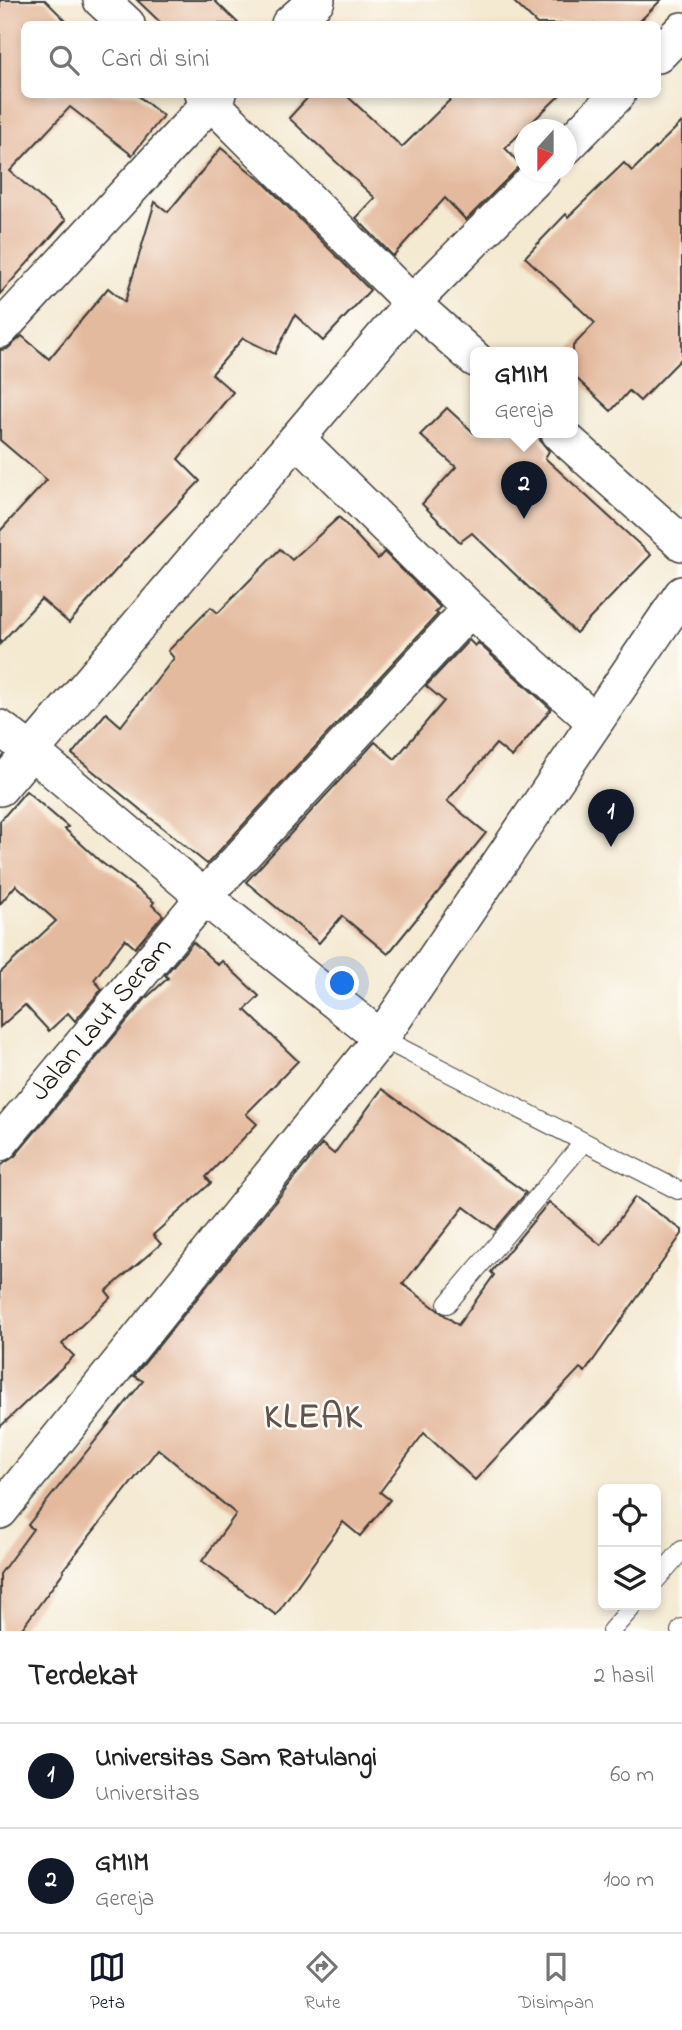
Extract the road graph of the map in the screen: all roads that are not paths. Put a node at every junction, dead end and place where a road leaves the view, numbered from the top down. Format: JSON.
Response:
{"nodes":[{"id":1,"x":101,"y":0,"type":"edge"},
{"id":2,"x":317,"y":0,"type":"edge"},
{"id":3,"x":124,"y":21,"type":"edge"},
{"id":4,"x":292,"y":21,"type":"edge"},
{"id":5,"x":682,"y":30,"type":"edge"},
{"id":6,"x":661,"y":51,"type":"edge"},
{"id":7,"x":210,"y":98,"type":"edge"},
{"id":8,"x":212,"y":98,"type":"edge"},
{"id":9,"x":614,"y":98,"type":"edge"},
{"id":10,"x":577,"y":136,"type":"edge"},
{"id":11,"x":532,"y":182,"type":"edge"},
{"id":12,"x":412,"y":303,"type":"junction"},
{"id":13,"x":0,"y":330,"type":"edge"},
{"id":14,"x":470,"y":355,"type":"edge"},
{"id":15,"x":565,"y":438,"type":"edge"},
{"id":16,"x":298,"y":440,"type":"junction"},
{"id":17,"x":682,"y":543,"type":"edge"},
{"id":18,"x":682,"y":594,"type":"edge"},
{"id":19,"x":470,"y":609,"type":"junction"},
{"id":20,"x":595,"y":722,"type":"junction"},
{"id":21,"x":0,"y":728,"type":"edge"},
{"id":22,"x":33,"y":752,"type":"junction"},
{"id":23,"x":0,"y":788,"type":"edge"},
{"id":24,"x":204,"y":897,"type":"junction"},
{"id":25,"x":381,"y":1038,"type":"junction"},
{"id":26,"x":0,"y":1143,"type":"edge"},
{"id":27,"x":583,"y":1143,"type":"junction"},
{"id":28,"x":678,"y":1190,"type":"dead end"},
{"id":29,"x":447,"y":1304,"type":"dead end"},
{"id":30,"x":3,"y":1501,"type":"edge"},
{"id":31,"x":682,"y":1550,"type":"edge"},
{"id":32,"x":661,"y":1574,"type":"edge"},
{"id":33,"x":630,"y":1610,"type":"edge"},
{"id":34,"x":611,"y":1631,"type":"edge"}],
"edges":[{"from":1,"to":3,"type":"street"},
{"from":2,"to":4,"type":"street"},
{"from":5,"to":6,"type":"street"},
{"from":7,"to":13,"type":"street"},
{"from":8,"to":12,"type":"street"},
{"from":9,"to":10,"type":"street"},
{"from":11,"to":12,"type":"street"},
{"from":12,"to":14,"type":"street"},
{"from":12,"to":16,"type":"street"},
{"from":15,"to":17,"type":"street"},
{"from":16,"to":19,"type":"street"},
{"from":16,"to":22,"type":"street"},
{"from":18,"to":20,"type":"street"},
{"from":19,"to":20,"type":"street"},
{"from":19,"to":24,"type":"street","name":"Jalan Laut Seram"},
{"from":20,"to":25,"type":"street"},
{"from":21,"to":22,"type":"street"},
{"from":22,"to":23,"type":"street"},
{"from":22,"to":24,"type":"street"},
{"from":24,"to":25,"type":"street"},
{"from":24,"to":26,"type":"street","name":"Jalan Laut Seram"},
{"from":25,"to":27,"type":"lane"},
{"from":25,"to":30,"type":"street"},
{"from":27,"to":28,"type":"lane"},
{"from":27,"to":29,"type":"lane"},
{"from":31,"to":32,"type":"lane"},
{"from":33,"to":34,"type":"lane"}]}
